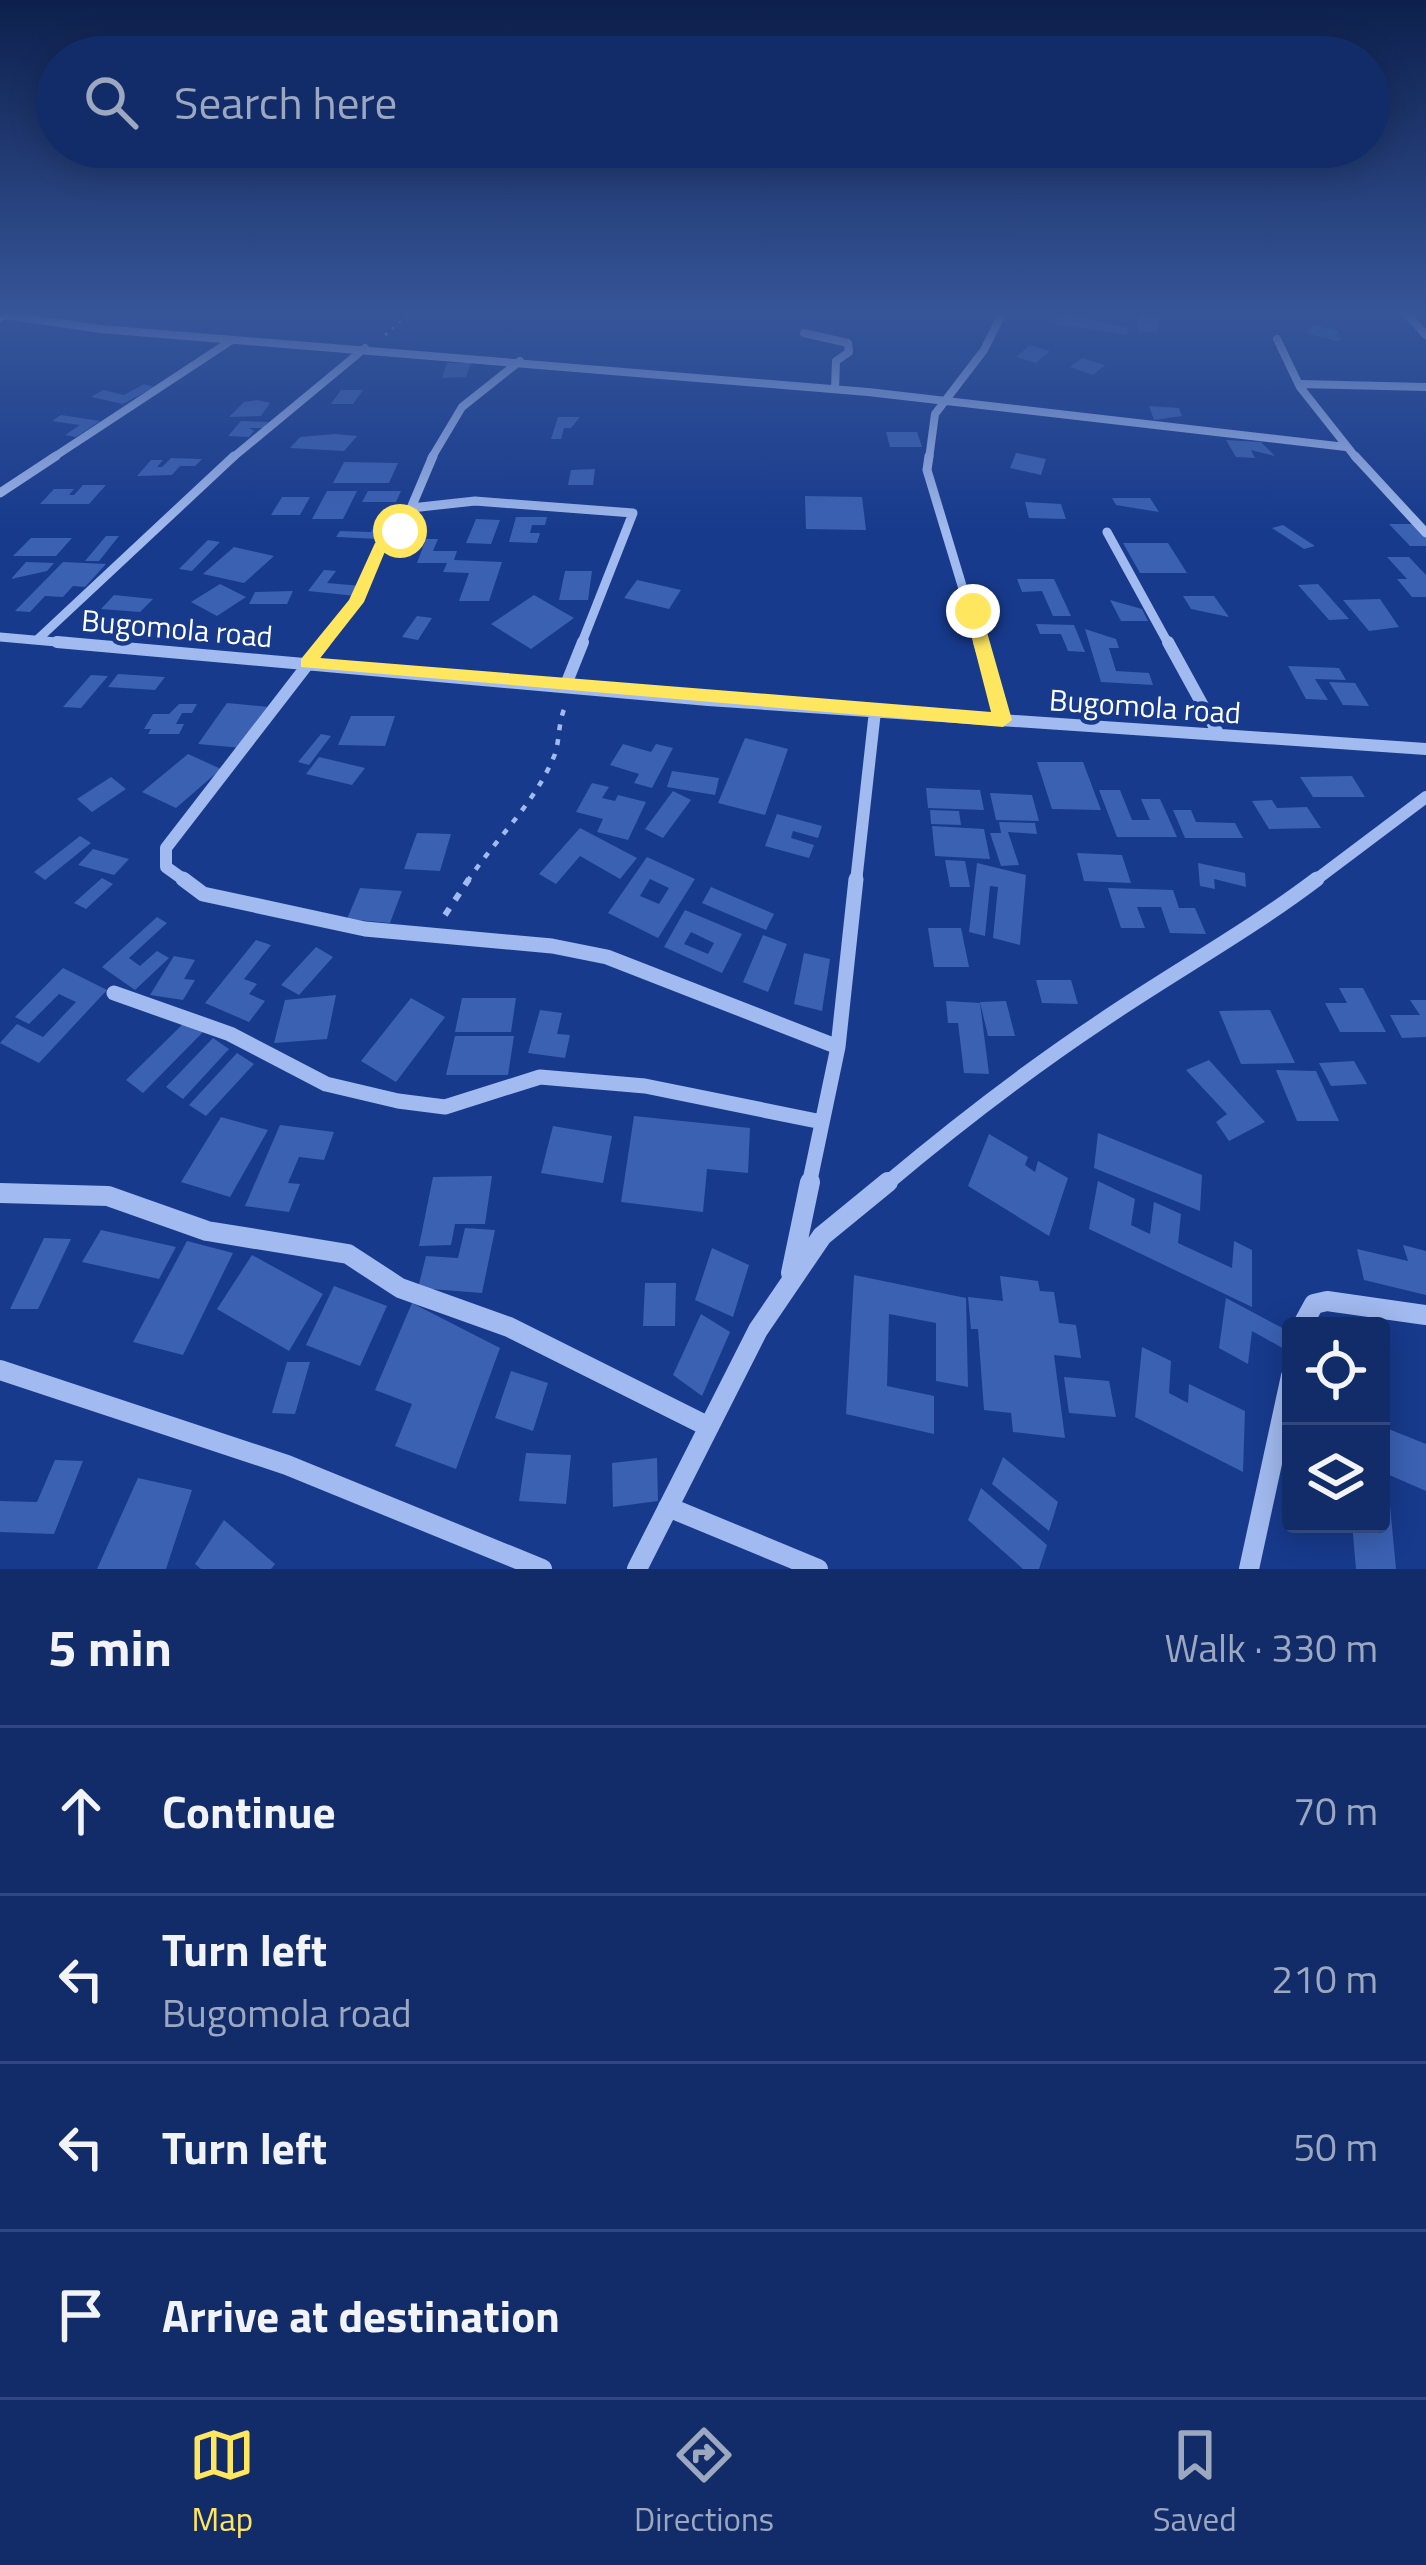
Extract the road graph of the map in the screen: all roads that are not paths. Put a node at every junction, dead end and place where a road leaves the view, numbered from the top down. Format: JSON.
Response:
{"nodes":[{"id":1,"x":163,"y":385,"type":"edge"},
{"id":2,"x":323,"y":385,"type":"edge"},
{"id":3,"x":489,"y":385,"type":"edge"},
{"id":4,"x":803,"y":385,"type":"edge"},
{"id":5,"x":956,"y":385,"type":"edge"},
{"id":6,"x":1302,"y":385,"type":"edge"},
{"id":7,"x":1352,"y":385,"type":"edge"},
{"id":8,"x":1426,"y":387,"type":"edge"},
{"id":9,"x":835,"y":388,"type":"joint"},
{"id":10,"x":943,"y":401,"type":"junction"},
{"id":11,"x":1346,"y":447,"type":"junction"},
{"id":12,"x":0,"y":493,"type":"edge"},
{"id":13,"x":410,"y":508,"type":"junction"},
{"id":14,"x":1107,"y":532,"type":"dead end"},
{"id":15,"x":1426,"y":533,"type":"edge"},
{"id":16,"x":0,"y":637,"type":"edge"},
{"id":17,"x":37,"y":640,"type":"junction"},
{"id":18,"x":307,"y":663,"type":"junction"},
{"id":19,"x":571,"y":687,"type":"junction"},
{"id":20,"x":875,"y":712,"type":"junction"},
{"id":21,"x":1003,"y":720,"type":"junction"},
{"id":22,"x":1219,"y":735,"type":"junction"},
{"id":23,"x":1426,"y":749,"type":"edge"},
{"id":24,"x":1426,"y":797,"type":"edge"},
{"id":25,"x":114,"y":993,"type":"dead end"},
{"id":26,"x":838,"y":1047,"type":"junction"},
{"id":27,"x":822,"y":1123,"type":"junction"},
{"id":28,"x":0,"y":1193,"type":"edge"},
{"id":29,"x":789,"y":1284,"type":"junction"},
{"id":30,"x":1426,"y":1315,"type":"edge"},
{"id":31,"x":1307,"y":1317,"type":"edge"},
{"id":32,"x":0,"y":1370,"type":"edge"},
{"id":33,"x":1282,"y":1417,"type":"edge"},
{"id":34,"x":709,"y":1427,"type":"junction"},
{"id":35,"x":668,"y":1507,"type":"junction"},
{"id":36,"x":542,"y":1569,"type":"edge"},
{"id":37,"x":637,"y":1569,"type":"edge"},
{"id":38,"x":818,"y":1569,"type":"edge"},
{"id":39,"x":1249,"y":1569,"type":"edge"}],
"edges":[{"from":1,"to":12,"type":"street"},
{"from":2,"to":17,"type":"street"},
{"from":3,"to":13,"type":"street"},
{"from":4,"to":9,"type":"street"},
{"from":5,"to":10,"type":"street"},
{"from":6,"to":11,"type":"street"},
{"from":7,"to":8,"type":"street"},
{"from":9,"to":10,"type":"street"},
{"from":10,"to":11,"type":"street"},
{"from":10,"to":21,"type":"street"},
{"from":11,"to":15,"type":"street"},
{"from":13,"to":18,"type":"street"},
{"from":13,"to":19,"type":"street"},
{"from":14,"to":22,"type":"street"},
{"from":16,"to":17,"type":"street","name":"Bugomola road"},
{"from":17,"to":18,"type":"street","name":"Bugomola road"},
{"from":18,"to":19,"type":"street","name":"Bugomola road"},
{"from":18,"to":26,"type":"street"},
{"from":19,"to":20,"type":"street","name":"Bugomola road"},
{"from":20,"to":21,"type":"street","name":"Bugomola road"},
{"from":20,"to":26,"type":"street"},
{"from":21,"to":22,"type":"street","name":"Bugomola road"},
{"from":22,"to":23,"type":"street","name":"Bugomola road"},
{"from":24,"to":29,"type":"street"},
{"from":25,"to":27,"type":"street"},
{"from":26,"to":27,"type":"street"},
{"from":27,"to":29,"type":"street"},
{"from":28,"to":34,"type":"street"},
{"from":29,"to":34,"type":"street"},
{"from":30,"to":31,"type":"street"},
{"from":32,"to":36,"type":"street"},
{"from":33,"to":39,"type":"street"},
{"from":34,"to":35,"type":"street"},
{"from":35,"to":37,"type":"street"},
{"from":35,"to":38,"type":"street"}]}
